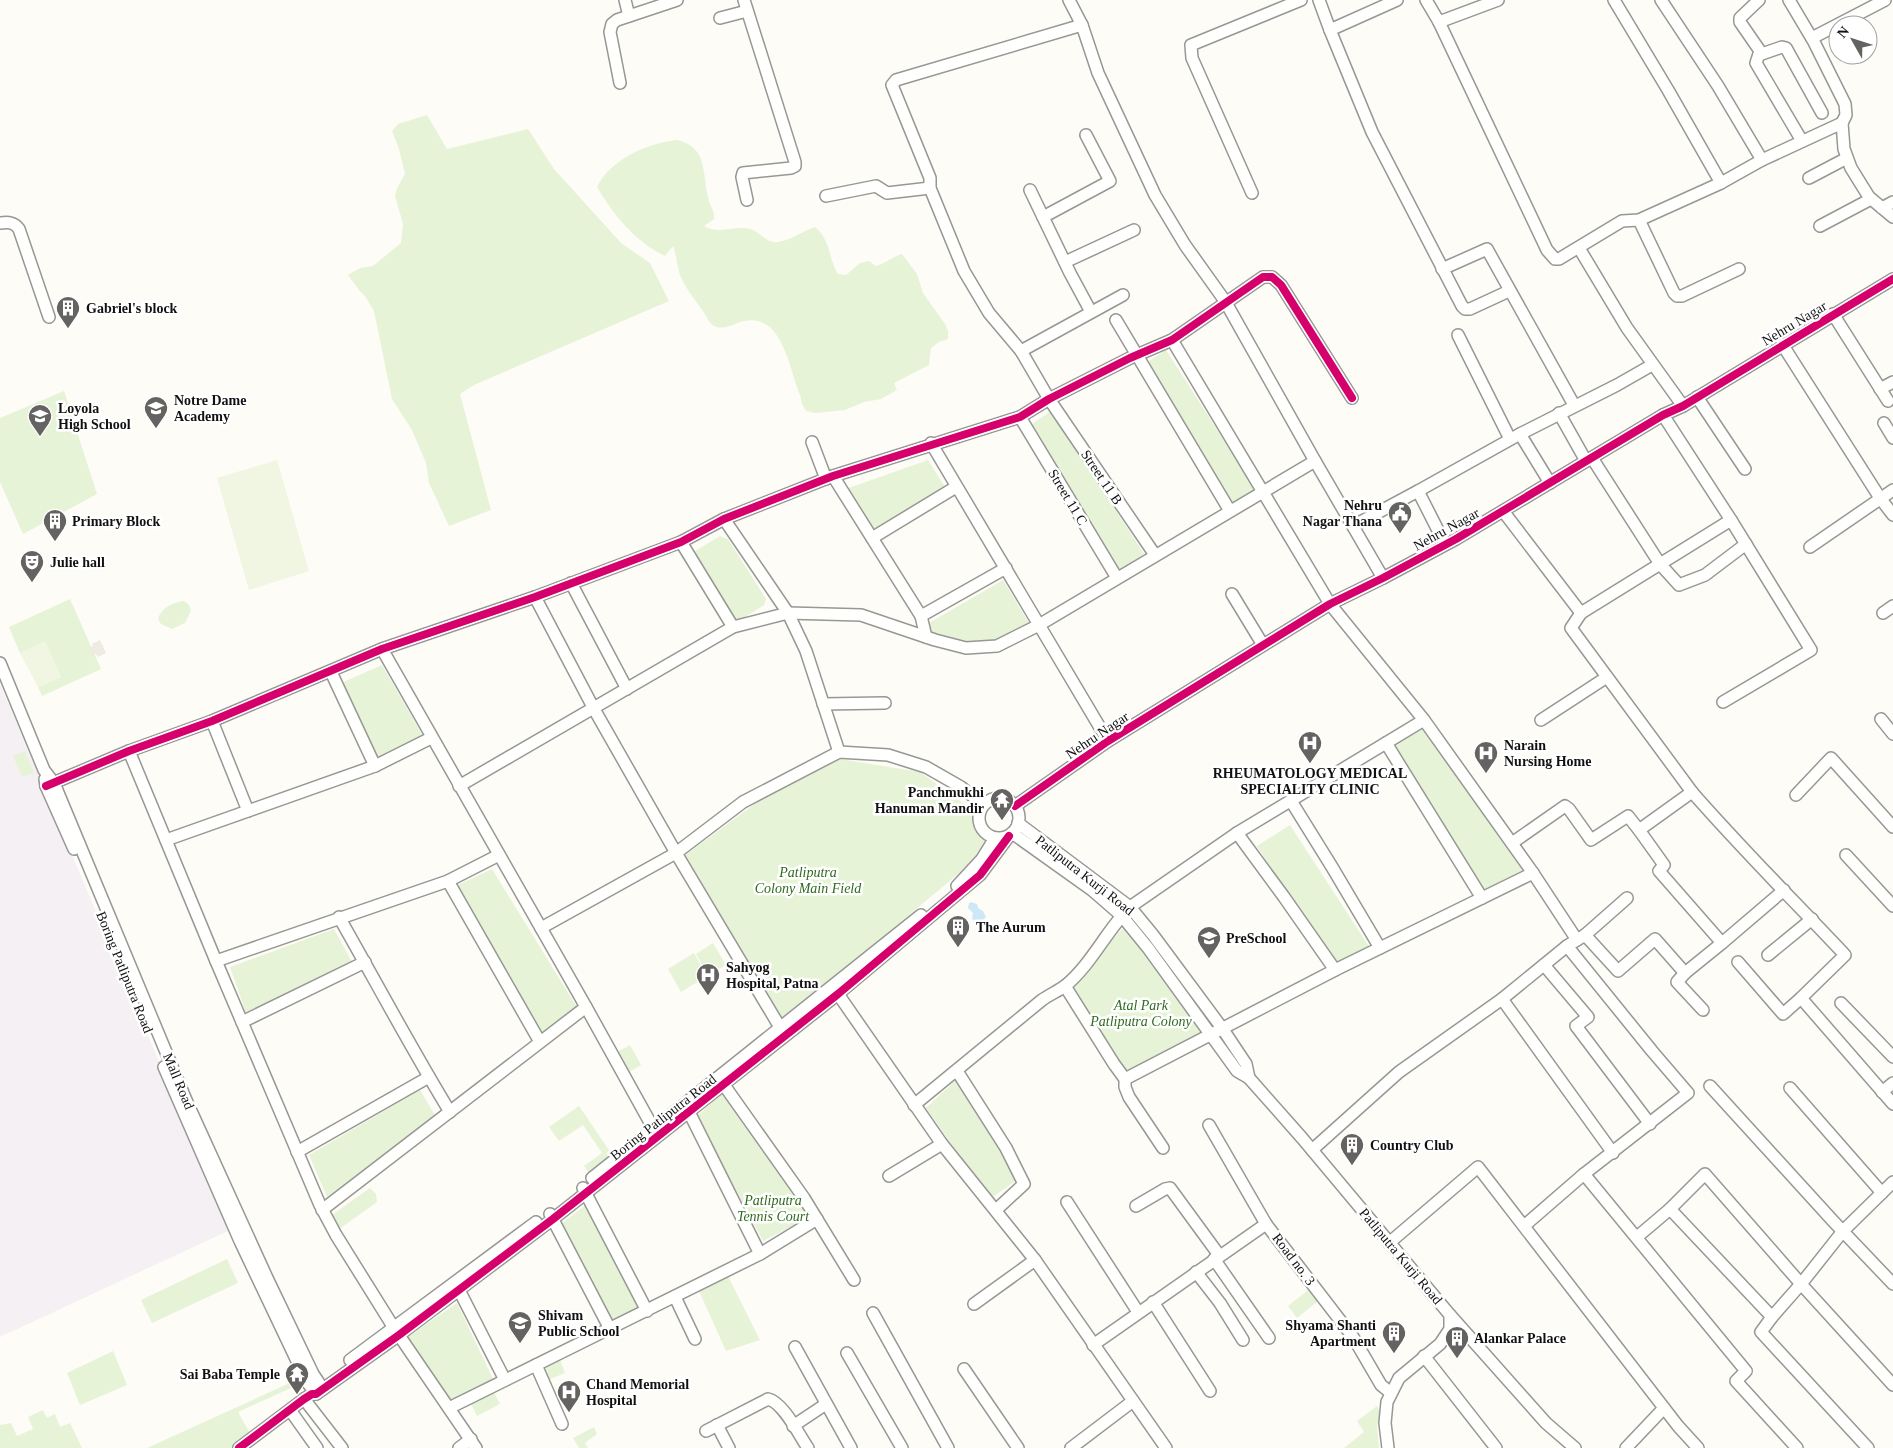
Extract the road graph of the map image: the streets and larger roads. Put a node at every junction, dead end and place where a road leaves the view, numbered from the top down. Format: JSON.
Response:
{"nodes":[{"id":1,"x":625,"y":0,"type":"edge"},
{"id":2,"x":677,"y":0,"type":"edge"},
{"id":3,"x":1069,"y":0,"type":"edge"},
{"id":4,"x":1301,"y":0,"type":"edge"},
{"id":5,"x":1318,"y":0,"type":"edge"},
{"id":6,"x":1397,"y":0,"type":"edge"},
{"id":7,"x":1426,"y":0,"type":"edge"},
{"id":8,"x":1498,"y":0,"type":"edge"},
{"id":9,"x":1614,"y":0,"type":"edge"},
{"id":10,"x":1661,"y":0,"type":"edge"},
{"id":11,"x":1760,"y":0,"type":"edge"},
{"id":12,"x":1885,"y":0,"type":"edge"},
{"id":13,"x":1794,"y":1,"type":"edge"},
{"id":14,"x":746,"y":5,"type":"edge"},
{"id":15,"x":629,"y":16,"type":"junction"},
{"id":16,"x":720,"y":18,"type":"dead end"},
{"id":17,"x":1439,"y":22,"type":"junction"},
{"id":18,"x":1082,"y":25,"type":"junction"},
{"id":19,"x":1330,"y":30,"type":"junction"},
{"id":20,"x":1812,"y":38,"type":"junction"},
{"id":21,"x":1760,"y":55,"type":"junction"},
{"id":22,"x":620,"y":83,"type":"dead end"},
{"id":23,"x":1822,"y":112,"type":"dead end"},
{"id":24,"x":1842,"y":124,"type":"junction"},
{"id":25,"x":1086,"y":135,"type":"dead end"},
{"id":26,"x":1802,"y":141,"type":"junction"},
{"id":27,"x":1847,"y":158,"type":"junction"},
{"id":28,"x":1762,"y":160,"type":"junction"},
{"id":29,"x":1809,"y":178,"type":"dead end"},
{"id":30,"x":1721,"y":183,"type":"junction"},
{"id":31,"x":930,"y":188,"type":"junction"},
{"id":32,"x":1030,"y":190,"type":"dead end"},
{"id":33,"x":1252,"y":193,"type":"dead end"},
{"id":34,"x":826,"y":196,"type":"dead end"},
{"id":35,"x":1871,"y":199,"type":"junction"},
{"id":36,"x":746,"y":200,"type":"dead end"},
{"id":37,"x":1893,"y":202,"type":"edge"},
{"id":38,"x":1882,"y":208,"type":"junction"},
{"id":39,"x":1043,"y":217,"type":"junction"},
{"id":40,"x":1893,"y":217,"type":"edge"},
{"id":41,"x":1639,"y":220,"type":"junction"},
{"id":42,"x":0,"y":224,"type":"edge"},
{"id":43,"x":1820,"y":226,"type":"dead end"},
{"id":44,"x":1134,"y":230,"type":"dead end"},
{"id":45,"x":1579,"y":248,"type":"junction"},
{"id":46,"x":1065,"y":262,"type":"junction"},
{"id":47,"x":1442,"y":269,"type":"junction"},
{"id":48,"x":1739,"y":270,"type":"dead end"},
{"id":49,"x":1893,"y":279,"type":"edge"},
{"id":50,"x":1509,"y":290,"type":"junction"},
{"id":51,"x":1123,"y":295,"type":"dead end"},
{"id":52,"x":1226,"y":301,"type":"junction"},
{"id":53,"x":1091,"y":312,"type":"junction"},
{"id":54,"x":1833,"y":314,"type":"junction"},
{"id":55,"x":48,"y":316,"type":"dead end"},
{"id":56,"x":1116,"y":320,"type":"dead end"},
{"id":57,"x":1458,"y":335,"type":"dead end"},
{"id":58,"x":1172,"y":340,"type":"junction"},
{"id":59,"x":1782,"y":344,"type":"junction"},
{"id":60,"x":1020,"y":351,"type":"junction"},
{"id":61,"x":1136,"y":356,"type":"junction"},
{"id":62,"x":1652,"y":365,"type":"junction"},
{"id":63,"x":1893,"y":382,"type":"edge"},
{"id":64,"x":1880,"y":389,"type":"junction"},
{"id":65,"x":1697,"y":397,"type":"junction"},
{"id":66,"x":1352,"y":398,"type":"dead end"},
{"id":67,"x":1049,"y":399,"type":"junction"},
{"id":68,"x":1888,"y":401,"type":"dead end"},
{"id":69,"x":1574,"y":406,"type":"junction"},
{"id":70,"x":1683,"y":406,"type":"junction"},
{"id":71,"x":1559,"y":413,"type":"junction"},
{"id":72,"x":1663,"y":415,"type":"junction"},
{"id":73,"x":1020,"y":416,"type":"junction"},
{"id":74,"x":1884,"y":424,"type":"dead end"},
{"id":75,"x":1515,"y":436,"type":"junction"},
{"id":76,"x":1893,"y":438,"type":"edge"},
{"id":77,"x":812,"y":442,"type":"dead end"},
{"id":78,"x":931,"y":443,"type":"junction"},
{"id":79,"x":1589,"y":460,"type":"junction"},
{"id":80,"x":1315,"y":461,"type":"junction"},
{"id":81,"x":1745,"y":469,"type":"dead end"},
{"id":82,"x":829,"y":477,"type":"junction"},
{"id":83,"x":1550,"y":483,"type":"junction"},
{"id":84,"x":956,"y":487,"type":"junction"},
{"id":85,"x":1893,"y":490,"type":"edge"},
{"id":86,"x":1418,"y":491,"type":"junction"},
{"id":87,"x":1262,"y":493,"type":"junction"},
{"id":88,"x":1880,"y":498,"type":"junction"},
{"id":89,"x":1230,"y":511,"type":"junction"},
{"id":90,"x":1503,"y":511,"type":"junction"},
{"id":91,"x":1893,"y":515,"type":"edge"},
{"id":92,"x":724,"y":519,"type":"junction"},
{"id":93,"x":1732,"y":520,"type":"junction"},
{"id":94,"x":1354,"y":526,"type":"junction"},
{"id":95,"x":872,"y":538,"type":"junction"},
{"id":96,"x":681,"y":542,"type":"junction"},
{"id":97,"x":1445,"y":544,"type":"junction"},
{"id":98,"x":1746,"y":544,"type":"junction"},
{"id":99,"x":1810,"y":546,"type":"dead end"},
{"id":100,"x":1155,"y":555,"type":"junction"},
{"id":101,"x":1660,"y":564,"type":"junction"},
{"id":102,"x":1006,"y":568,"type":"junction"},
{"id":103,"x":1117,"y":578,"type":"junction"},
{"id":104,"x":1384,"y":578,"type":"junction"},
{"id":105,"x":571,"y":583,"type":"junction"},
{"id":106,"x":1232,"y":594,"type":"dead end"},
{"id":107,"x":535,"y":597,"type":"junction"},
{"id":108,"x":1330,"y":604,"type":"junction"},
{"id":109,"x":1893,"y":606,"type":"edge"},
{"id":110,"x":1581,"y":613,"type":"junction"},
{"id":111,"x":1883,"y":613,"type":"dead end"},
{"id":112,"x":788,"y":614,"type":"junction"},
{"id":113,"x":920,"y":616,"type":"junction"},
{"id":114,"x":1039,"y":625,"type":"junction"},
{"id":115,"x":732,"y":627,"type":"junction"},
{"id":116,"x":926,"y":637,"type":"junction"},
{"id":117,"x":1263,"y":645,"type":"junction"},
{"id":118,"x":382,"y":649,"type":"junction"},
{"id":119,"x":0,"y":663,"type":"edge"},
{"id":120,"x":331,"y":672,"type":"junction"},
{"id":121,"x":1606,"y":677,"type":"junction"},
{"id":122,"x":626,"y":689,"type":"junction"},
{"id":123,"x":1724,"y":702,"type":"dead end"},
{"id":124,"x":885,"y":703,"type":"dead end"},
{"id":125,"x":823,"y":704,"type":"junction"},
{"id":126,"x":594,"y":708,"type":"junction"},
{"id":127,"x":1881,"y":719,"type":"dead end"},
{"id":128,"x":1424,"y":720,"type":"junction"},
{"id":129,"x":1541,"y":720,"type":"dead end"},
{"id":130,"x":212,"y":721,"type":"junction"},
{"id":131,"x":1893,"y":734,"type":"edge"},
{"id":132,"x":431,"y":738,"type":"junction"},
{"id":133,"x":1108,"y":741,"type":"junction"},
{"id":134,"x":1386,"y":743,"type":"junction"},
{"id":135,"x":129,"y":751,"type":"junction"},
{"id":136,"x":839,"y":752,"type":"junction"},
{"id":137,"x":375,"y":766,"type":"junction"},
{"id":138,"x":50,"y":784,"type":"junction"},
{"id":139,"x":459,"y":786,"type":"junction"},
{"id":140,"x":1692,"y":792,"type":"junction"},
{"id":141,"x":1796,"y":795,"type":"dead end"},
{"id":142,"x":1291,"y":801,"type":"junction"},
{"id":143,"x":1015,"y":806,"type":"junction"},
{"id":144,"x":981,"y":809,"type":"junction"},
{"id":145,"x":248,"y":811,"type":"junction"},
{"id":146,"x":1893,"y":827,"type":"edge"},
{"id":147,"x":1639,"y":830,"type":"junction"},
{"id":148,"x":1013,"y":831,"type":"junction"},
{"id":149,"x":1237,"y":834,"type":"junction"},
{"id":150,"x":995,"y":838,"type":"junction"},
{"id":151,"x":166,"y":840,"type":"junction"},
{"id":152,"x":1512,"y":844,"type":"junction"},
{"id":153,"x":676,"y":853,"type":"junction"},
{"id":154,"x":499,"y":855,"type":"junction"},
{"id":155,"x":1846,"y":856,"type":"dead end"},
{"id":156,"x":1533,"y":873,"type":"junction"},
{"id":157,"x":448,"y":881,"type":"junction"},
{"id":158,"x":1784,"y":890,"type":"junction"},
{"id":159,"x":1482,"y":898,"type":"junction"},
{"id":160,"x":1627,"y":898,"type":"dead end"},
{"id":161,"x":1893,"y":906,"type":"edge"},
{"id":162,"x":1126,"y":912,"type":"junction"},
{"id":163,"x":339,"y":917,"type":"junction"},
{"id":164,"x":1812,"y":919,"type":"junction"},
{"id":165,"x":541,"y":928,"type":"junction"},
{"id":166,"x":907,"y":932,"type":"junction"},
{"id":167,"x":1576,"y":941,"type":"junction"},
{"id":168,"x":1722,"y":943,"type":"junction"},
{"id":169,"x":1380,"y":948,"type":"junction"},
{"id":170,"x":1768,"y":955,"type":"dead end"},
{"id":171,"x":216,"y":961,"type":"junction"},
{"id":172,"x":365,"y":962,"type":"junction"},
{"id":173,"x":1738,"y":962,"type":"dead end"},
{"id":174,"x":1544,"y":965,"type":"junction"},
{"id":175,"x":1335,"y":970,"type":"junction"},
{"id":176,"x":1685,"y":973,"type":"junction"},
{"id":177,"x":1065,"y":986,"type":"junction"},
{"id":178,"x":838,"y":994,"type":"junction"},
{"id":179,"x":1800,"y":998,"type":"junction"},
{"id":180,"x":1502,"y":999,"type":"junction"},
{"id":181,"x":1841,"y":1003,"type":"dead end"},
{"id":182,"x":586,"y":1007,"type":"junction"},
{"id":183,"x":1703,"y":1010,"type":"dead end"},
{"id":184,"x":242,"y":1022,"type":"junction"},
{"id":185,"x":1222,"y":1028,"type":"junction"},
{"id":186,"x":783,"y":1032,"type":"junction"},
{"id":187,"x":1211,"y":1034,"type":"junction"},
{"id":188,"x":540,"y":1042,"type":"junction"},
{"id":189,"x":1893,"y":1057,"type":"edge"},
{"id":190,"x":957,"y":1071,"type":"junction"},
{"id":191,"x":428,"y":1077,"type":"junction"},
{"id":192,"x":1248,"y":1078,"type":"junction"},
{"id":193,"x":1125,"y":1079,"type":"junction"},
{"id":194,"x":1893,"y":1083,"type":"edge"},
{"id":195,"x":724,"y":1085,"type":"junction"},
{"id":196,"x":1710,"y":1086,"type":"dead end"},
{"id":197,"x":1790,"y":1088,"type":"dead end"},
{"id":198,"x":1882,"y":1092,"type":"junction"},
{"id":199,"x":1893,"y":1104,"type":"edge"},
{"id":200,"x":914,"y":1105,"type":"junction"},
{"id":201,"x":450,"y":1112,"type":"junction"},
{"id":202,"x":690,"y":1112,"type":"junction"},
{"id":203,"x":1650,"y":1124,"type":"junction"},
{"id":204,"x":1210,"y":1125,"type":"dead end"},
{"id":205,"x":655,"y":1133,"type":"junction"},
{"id":206,"x":942,"y":1144,"type":"junction"},
{"id":207,"x":1163,"y":1148,"type":"dead end"},
{"id":208,"x":1312,"y":1150,"type":"junction"},
{"id":209,"x":297,"y":1152,"type":"junction"},
{"id":210,"x":1613,"y":1153,"type":"junction"},
{"id":211,"x":1584,"y":1174,"type":"junction"},
{"id":212,"x":889,"y":1176,"type":"dead end"},
{"id":213,"x":584,"y":1190,"type":"junction"},
{"id":214,"x":1889,"y":1190,"type":"edge"},
{"id":215,"x":1067,"y":1202,"type":"dead end"},
{"id":216,"x":1136,"y":1206,"type":"dead end"},
{"id":217,"x":1670,"y":1209,"type":"junction"},
{"id":218,"x":322,"y":1210,"type":"junction"},
{"id":219,"x":996,"y":1210,"type":"junction"},
{"id":220,"x":551,"y":1216,"type":"junction"},
{"id":221,"x":817,"y":1218,"type":"junction"},
{"id":222,"x":1266,"y":1224,"type":"junction"},
{"id":223,"x":1524,"y":1226,"type":"junction"},
{"id":224,"x":1843,"y":1231,"type":"junction"},
{"id":225,"x":1637,"y":1237,"type":"junction"},
{"id":226,"x":1390,"y":1243,"type":"junction"},
{"id":227,"x":760,"y":1254,"type":"junction"},
{"id":228,"x":1217,"y":1257,"type":"junction"},
{"id":229,"x":1035,"y":1260,"type":"junction"},
{"id":230,"x":1196,"y":1272,"type":"junction"},
{"id":231,"x":854,"y":1280,"type":"dead end"},
{"id":232,"x":1802,"y":1284,"type":"junction"},
{"id":233,"x":1893,"y":1284,"type":"edge"},
{"id":234,"x":459,"y":1290,"type":"junction"},
{"id":235,"x":675,"y":1297,"type":"junction"},
{"id":236,"x":1153,"y":1302,"type":"junction"},
{"id":237,"x":974,"y":1304,"type":"dead end"},
{"id":238,"x":647,"y":1311,"type":"junction"},
{"id":239,"x":1138,"y":1312,"type":"junction"},
{"id":240,"x":873,"y":1313,"type":"dead end"},
{"id":241,"x":1450,"y":1315,"type":"junction"},
{"id":242,"x":1772,"y":1317,"type":"junction"},
{"id":243,"x":610,"y":1329,"type":"junction"},
{"id":244,"x":396,"y":1331,"type":"junction"},
{"id":245,"x":1269,"y":1338,"type":"dead end"},
{"id":246,"x":695,"y":1339,"type":"dead end"},
{"id":247,"x":1243,"y":1340,"type":"dead end"},
{"id":248,"x":1093,"y":1345,"type":"junction"},
{"id":249,"x":795,"y":1348,"type":"dead end"},
{"id":250,"x":847,"y":1353,"type":"dead end"},
{"id":251,"x":1424,"y":1356,"type":"junction"},
{"id":252,"x":536,"y":1365,"type":"junction"},
{"id":253,"x":964,"y":1369,"type":"dead end"},
{"id":254,"x":505,"y":1380,"type":"junction"},
{"id":255,"x":1893,"y":1385,"type":"edge"},
{"id":256,"x":1210,"y":1391,"type":"dead end"},
{"id":257,"x":315,"y":1392,"type":"junction"},
{"id":258,"x":1392,"y":1393,"type":"junction"},
{"id":259,"x":1133,"y":1401,"type":"junction"},
{"id":260,"x":826,"y":1404,"type":"junction"},
{"id":261,"x":449,"y":1408,"type":"junction"},
{"id":262,"x":1664,"y":1408,"type":"junction"},
{"id":263,"x":290,"y":1410,"type":"junction"},
{"id":264,"x":562,"y":1424,"type":"dead end"},
{"id":265,"x":717,"y":1425,"type":"junction"},
{"id":266,"x":793,"y":1426,"type":"junction"},
{"id":267,"x":706,"y":1431,"type":"dead end"},
{"id":268,"x":1087,"y":1443,"type":"edge"},
{"id":269,"x":474,"y":1444,"type":"edge"},
{"id":270,"x":239,"y":1448,"type":"edge"},
{"id":271,"x":317,"y":1448,"type":"edge"},
{"id":272,"x":342,"y":1448,"type":"edge"},
{"id":273,"x":459,"y":1448,"type":"edge"},
{"id":274,"x":729,"y":1448,"type":"edge"},
{"id":275,"x":808,"y":1448,"type":"edge"},
{"id":276,"x":851,"y":1448,"type":"edge"},
{"id":277,"x":902,"y":1448,"type":"edge"},
{"id":278,"x":948,"y":1448,"type":"edge"},
{"id":279,"x":1018,"y":1448,"type":"edge"},
{"id":280,"x":1071,"y":1448,"type":"edge"},
{"id":281,"x":1166,"y":1448,"type":"edge"},
{"id":282,"x":1388,"y":1448,"type":"edge"},
{"id":283,"x":1496,"y":1448,"type":"edge"},
{"id":284,"x":1575,"y":1448,"type":"edge"},
{"id":285,"x":1626,"y":1448,"type":"edge"},
{"id":286,"x":1698,"y":1448,"type":"edge"},
{"id":287,"x":1797,"y":1448,"type":"edge"},
{"id":288,"x":1868,"y":1448,"type":"edge"}],
"edges":[{"from":1,"to":15,"type":"street"},
{"from":2,"to":15,"type":"street"},
{"from":3,"to":18,"type":"street"},
{"from":4,"to":33,"type":"street"},
{"from":5,"to":19,"type":"street"},
{"from":6,"to":19,"type":"street"},
{"from":7,"to":17,"type":"street"},
{"from":8,"to":17,"type":"street"},
{"from":9,"to":30,"type":"street"},
{"from":10,"to":28,"type":"street"},
{"from":11,"to":21,"type":"street"},
{"from":12,"to":20,"type":"street"},
{"from":13,"to":20,"type":"street"},
{"from":14,"to":16,"type":"street"},
{"from":14,"to":36,"type":"street"},
{"from":15,"to":22,"type":"street"},
{"from":17,"to":45,"type":"street"},
{"from":18,"to":31,"type":"street","name":"Street 11 B"},
{"from":18,"to":52,"type":"street"},
{"from":19,"to":47,"type":"street"},
{"from":20,"to":24,"type":"street"},
{"from":21,"to":23,"type":"street"},
{"from":21,"to":26,"type":"street"},
{"from":24,"to":26,"type":"street"},
{"from":24,"to":27,"type":"street"},
{"from":25,"to":39,"type":"street"},
{"from":26,"to":28,"type":"street"},
{"from":27,"to":29,"type":"street"},
{"from":27,"to":35,"type":"street"},
{"from":28,"to":30,"type":"street"},
{"from":30,"to":41,"type":"street"},
{"from":31,"to":34,"type":"street"},
{"from":31,"to":60,"type":"street","name":"Street 11 B"},
{"from":32,"to":39,"type":"street"},
{"from":35,"to":38,"type":"street"},
{"from":35,"to":43,"type":"street"},
{"from":37,"to":38,"type":"street"},
{"from":38,"to":40,"type":"street"},
{"from":39,"to":46,"type":"street"},
{"from":41,"to":45,"type":"street"},
{"from":41,"to":48,"type":"street"},
{"from":42,"to":55,"type":"street"},
{"from":44,"to":46,"type":"street"},
{"from":45,"to":62,"type":"street"},
{"from":46,"to":53,"type":"street"},
{"from":47,"to":50,"type":"street"},
{"from":47,"to":50,"type":"street"},
{"from":49,"to":54,"type":"street","name":"Nehru Nagar"},
{"from":50,"to":69,"type":"street"},
{"from":51,"to":53,"type":"street"},
{"from":52,"to":58,"type":"street"},
{"from":52,"to":66,"type":"street"},
{"from":52,"to":80,"type":"street"},
{"from":53,"to":60,"type":"street"},
{"from":54,"to":59,"type":"street","name":"Nehru Nagar"},
{"from":54,"to":64,"type":"street"},
{"from":56,"to":61,"type":"street"},
{"from":57,"to":75,"type":"street"},
{"from":58,"to":61,"type":"street"},
{"from":58,"to":87,"type":"street"},
{"from":59,"to":65,"type":"street","name":"Nehru Nagar"},
{"from":59,"to":88,"type":"street"},
{"from":60,"to":67,"type":"street","name":"Street 11 B"},
{"from":61,"to":67,"type":"street"},
{"from":61,"to":89,"type":"street"},
{"from":62,"to":69,"type":"street"},
{"from":62,"to":70,"type":"street"},
{"from":63,"to":64,"type":"street"},
{"from":64,"to":68,"type":"street"},
{"from":65,"to":70,"type":"street","name":"Nehru Nagar"},
{"from":65,"to":81,"type":"street"},
{"from":67,"to":73,"type":"street"},
{"from":67,"to":100,"type":"street","name":"Street 11 B"},
{"from":69,"to":71,"type":"street"},
{"from":70,"to":72,"type":"street","name":"Nehru Nagar"},
{"from":71,"to":75,"type":"street"},
{"from":71,"to":79,"type":"street"},
{"from":72,"to":79,"type":"street","name":"Nehru Nagar"},
{"from":72,"to":93,"type":"street"},
{"from":73,"to":78,"type":"street"},
{"from":73,"to":103,"type":"street","name":"Street 11 C"},
{"from":74,"to":76,"type":"street"},
{"from":75,"to":83,"type":"street"},
{"from":75,"to":86,"type":"street"},
{"from":77,"to":82,"type":"street"},
{"from":78,"to":82,"type":"street"},
{"from":78,"to":84,"type":"street"},
{"from":79,"to":83,"type":"street","name":"Nehru Nagar"},
{"from":79,"to":101,"type":"street"},
{"from":80,"to":87,"type":"street"},
{"from":80,"to":94,"type":"street"},
{"from":82,"to":92,"type":"street"},
{"from":82,"to":95,"type":"street"},
{"from":83,"to":90,"type":"street","name":"Nehru Nagar"},
{"from":84,"to":95,"type":"street"},
{"from":84,"to":102,"type":"street"},
{"from":85,"to":88,"type":"street"},
{"from":86,"to":94,"type":"street"},
{"from":86,"to":97,"type":"street"},
{"from":87,"to":89,"type":"street"},
{"from":87,"to":108,"type":"street"},
{"from":88,"to":91,"type":"street"},
{"from":88,"to":99,"type":"street"},
{"from":89,"to":100,"type":"street"},
{"from":90,"to":97,"type":"street","name":"Nehru Nagar"},
{"from":90,"to":110,"type":"street"},
{"from":92,"to":96,"type":"street"},
{"from":92,"to":112,"type":"street"},
{"from":93,"to":98,"type":"street"},
{"from":93,"to":101,"type":"street"},
{"from":94,"to":104,"type":"street"},
{"from":95,"to":113,"type":"street"},
{"from":96,"to":105,"type":"street"},
{"from":96,"to":115,"type":"street"},
{"from":97,"to":104,"type":"street","name":"Nehru Nagar"},
{"from":98,"to":101,"type":"street"},
{"from":98,"to":123,"type":"street"},
{"from":100,"to":103,"type":"street"},
{"from":101,"to":110,"type":"street"},
{"from":102,"to":113,"type":"street"},
{"from":102,"to":114,"type":"street"},
{"from":103,"to":114,"type":"street"},
{"from":104,"to":108,"type":"street","name":"Nehru Nagar"},
{"from":105,"to":107,"type":"street"},
{"from":105,"to":122,"type":"street"},
{"from":106,"to":117,"type":"street"},
{"from":107,"to":118,"type":"street"},
{"from":107,"to":126,"type":"street"},
{"from":108,"to":117,"type":"street","name":"Nehru Nagar"},
{"from":108,"to":128,"type":"street"},
{"from":109,"to":111,"type":"street"},
{"from":110,"to":121,"type":"street"},
{"from":112,"to":115,"type":"street"},
{"from":112,"to":116,"type":"street"},
{"from":112,"to":125,"type":"street"},
{"from":113,"to":116,"type":"street"},
{"from":114,"to":116,"type":"street"},
{"from":114,"to":133,"type":"street"},
{"from":115,"to":122,"type":"street"},
{"from":117,"to":133,"type":"street","name":"Nehru Nagar"},
{"from":118,"to":120,"type":"street"},
{"from":118,"to":132,"type":"street"},
{"from":119,"to":138,"type":"street","name":"Mall Road"},
{"from":120,"to":130,"type":"street"},
{"from":120,"to":137,"type":"street"},
{"from":121,"to":129,"type":"street"},
{"from":121,"to":140,"type":"street"},
{"from":122,"to":126,"type":"street"},
{"from":124,"to":125,"type":"street"},
{"from":125,"to":136,"type":"street"},
{"from":126,"to":139,"type":"street"},
{"from":126,"to":153,"type":"street"},
{"from":127,"to":131,"type":"street"},
{"from":128,"to":134,"type":"street"},
{"from":128,"to":152,"type":"street"},
{"from":130,"to":135,"type":"street"},
{"from":130,"to":145,"type":"street"},
{"from":132,"to":137,"type":"street"},
{"from":132,"to":139,"type":"street"},
{"from":133,"to":143,"type":"street","name":"Nehru Nagar"},
{"from":134,"to":142,"type":"street"},
{"from":134,"to":159,"type":"street"},
{"from":135,"to":138,"type":"street"},
{"from":135,"to":151,"type":"street"},
{"from":136,"to":144,"type":"street"},
{"from":136,"to":153,"type":"street"},
{"from":137,"to":145,"type":"street"},
{"from":138,"to":257,"type":"street","name":"Mall Road"},
{"from":139,"to":154,"type":"street"},
{"from":140,"to":147,"type":"street"},
{"from":140,"to":158,"type":"street"},
{"from":141,"to":146,"type":"street"},
{"from":142,"to":149,"type":"street"},
{"from":142,"to":169,"type":"street"},
{"from":143,"to":144,"type":"street"},
{"from":143,"to":148,"type":"street"},
{"from":144,"to":150,"type":"street"},
{"from":145,"to":151,"type":"street"},
{"from":147,"to":152,"type":"street"},
{"from":147,"to":168,"type":"street"},
{"from":148,"to":150,"type":"street"},
{"from":148,"to":162,"type":"street","name":"Patliputra Kurji Road"},
{"from":148,"to":166,"type":"street","name":"Boring Patliputra Road"},
{"from":149,"to":162,"type":"street"},
{"from":149,"to":175,"type":"street"},
{"from":150,"to":166,"type":"street","name":"Boring Patliputra Road"},
{"from":151,"to":171,"type":"street"},
{"from":152,"to":156,"type":"street"},
{"from":153,"to":165,"type":"street"},
{"from":153,"to":186,"type":"street"},
{"from":154,"to":157,"type":"street"},
{"from":154,"to":165,"type":"street"},
{"from":155,"to":161,"type":"street"},
{"from":156,"to":159,"type":"street"},
{"from":156,"to":167,"type":"street"},
{"from":157,"to":163,"type":"street"},
{"from":157,"to":188,"type":"street"},
{"from":158,"to":164,"type":"street"},
{"from":158,"to":168,"type":"street"},
{"from":159,"to":169,"type":"street"},
{"from":160,"to":167,"type":"street"},
{"from":162,"to":177,"type":"street"},
{"from":162,"to":185,"type":"street","name":"Patliputra Kurji Road"},
{"from":162,"to":187,"type":"street","name":"Patliputra Kurji Road"},
{"from":163,"to":171,"type":"street"},
{"from":163,"to":172,"type":"street"},
{"from":164,"to":170,"type":"street"},
{"from":164,"to":179,"type":"street"},
{"from":165,"to":182,"type":"street"},
{"from":166,"to":178,"type":"street","name":"Boring Patliputra Road"},
{"from":166,"to":186,"type":"street","name":"Boring Patliputra Road"},
{"from":167,"to":174,"type":"street"},
{"from":167,"to":176,"type":"street"},
{"from":167,"to":203,"type":"street"},
{"from":168,"to":176,"type":"street"},
{"from":169,"to":175,"type":"street"},
{"from":171,"to":184,"type":"street"},
{"from":172,"to":184,"type":"street"},
{"from":172,"to":191,"type":"street"},
{"from":173,"to":179,"type":"street"},
{"from":174,"to":180,"type":"street"},
{"from":174,"to":203,"type":"street"},
{"from":175,"to":185,"type":"street"},
{"from":176,"to":183,"type":"street"},
{"from":177,"to":190,"type":"street"},
{"from":177,"to":193,"type":"street"},
{"from":178,"to":186,"type":"street","name":"Boring Patliputra Road"},
{"from":178,"to":200,"type":"street"},
{"from":179,"to":198,"type":"street"},
{"from":180,"to":208,"type":"street"},
{"from":180,"to":210,"type":"street"},
{"from":181,"to":189,"type":"street"},
{"from":182,"to":188,"type":"street"},
{"from":182,"to":205,"type":"street"},
{"from":184,"to":209,"type":"street"},
{"from":185,"to":187,"type":"street"},
{"from":185,"to":192,"type":"street","name":"Patliputra Kurji Road"},
{"from":186,"to":195,"type":"street","name":"Boring Patliputra Road"},
{"from":186,"to":205,"type":"street","name":"Boring Patliputra Road"},
{"from":187,"to":192,"type":"street","name":"Patliputra Kurji Road"},
{"from":187,"to":193,"type":"street"},
{"from":188,"to":201,"type":"street"},
{"from":190,"to":200,"type":"street"},
{"from":190,"to":219,"type":"street"},
{"from":191,"to":201,"type":"street"},
{"from":191,"to":209,"type":"street"},
{"from":192,"to":208,"type":"street","name":"Patliputra Kurji Road"},
{"from":193,"to":207,"type":"street"},
{"from":194,"to":198,"type":"street"},
{"from":195,"to":202,"type":"street","name":"Boring Patliputra Road"},
{"from":195,"to":221,"type":"street"},
{"from":196,"to":224,"type":"street"},
{"from":197,"to":214,"type":"street"},
{"from":198,"to":199,"type":"street"},
{"from":200,"to":206,"type":"street"},
{"from":201,"to":218,"type":"street"},
{"from":202,"to":205,"type":"street","name":"Boring Patliputra Road"},
{"from":202,"to":227,"type":"street"},
{"from":203,"to":210,"type":"street"},
{"from":204,"to":222,"type":"street"},
{"from":205,"to":213,"type":"street","name":"Boring Patliputra Road"},
{"from":206,"to":212,"type":"street"},
{"from":206,"to":219,"type":"street"},
{"from":208,"to":226,"type":"street","name":"Patliputra Kurji Road"},
{"from":209,"to":218,"type":"street"},
{"from":210,"to":211,"type":"street"},
{"from":211,"to":223,"type":"street"},
{"from":211,"to":225,"type":"street"},
{"from":213,"to":220,"type":"street","name":"Boring Patliputra Road"},
{"from":213,"to":238,"type":"street"},
{"from":214,"to":224,"type":"street"},
{"from":215,"to":239,"type":"street"},
{"from":216,"to":228,"type":"street"},
{"from":217,"to":225,"type":"street"},
{"from":217,"to":232,"type":"street"},
{"from":217,"to":242,"type":"street"},
{"from":218,"to":244,"type":"street"},
{"from":219,"to":229,"type":"street"},
{"from":220,"to":234,"type":"street","name":"Boring Patliputra Road"},
{"from":220,"to":243,"type":"street"},
{"from":220,"to":244,"type":"street","name":"Boring Patliputra Road"},
{"from":221,"to":227,"type":"street"},
{"from":221,"to":231,"type":"street"},
{"from":222,"to":228,"type":"street","name":"Road no. 3"},
{"from":222,"to":258,"type":"street","name":"Road no. 3"},
{"from":223,"to":226,"type":"street"},
{"from":223,"to":262,"type":"street"},
{"from":224,"to":232,"type":"street"},
{"from":224,"to":233,"type":"street"},
{"from":225,"to":287,"type":"street"},
{"from":226,"to":241,"type":"street","name":"Patliputra Kurji Road"},
{"from":227,"to":235,"type":"street"},
{"from":228,"to":230,"type":"street","name":"Road no. 3"},
{"from":228,"to":245,"type":"street"},
{"from":229,"to":237,"type":"street"},
{"from":229,"to":248,"type":"street"},
{"from":230,"to":236,"type":"street","name":"Road no. 3"},
{"from":230,"to":247,"type":"street"},
{"from":232,"to":242,"type":"street"},
{"from":232,"to":255,"type":"street"},
{"from":234,"to":244,"type":"street","name":"Boring Patliputra Road"},
{"from":234,"to":254,"type":"street"},
{"from":235,"to":238,"type":"street"},
{"from":235,"to":246,"type":"street"},
{"from":236,"to":239,"type":"street","name":"Road no. 3"},
{"from":236,"to":256,"type":"street"},
{"from":238,"to":243,"type":"street"},
{"from":239,"to":248,"type":"street","name":"Road no. 3"},
{"from":240,"to":278,"type":"street"},
{"from":241,"to":251,"type":"street","name":"Patliputra Kurji Road"},
{"from":241,"to":284,"type":"street"},
{"from":242,"to":288,"type":"street"},
{"from":243,"to":252,"type":"street"},
{"from":244,"to":257,"type":"street","name":"Boring Patliputra Road"},
{"from":244,"to":261,"type":"street"},
{"from":248,"to":259,"type":"street"},
{"from":249,"to":260,"type":"street"},
{"from":250,"to":277,"type":"street"},
{"from":251,"to":258,"type":"street","name":"Patliputra Kurji Road"},
{"from":251,"to":283,"type":"street"},
{"from":252,"to":254,"type":"street"},
{"from":252,"to":264,"type":"street"},
{"from":253,"to":279,"type":"street"},
{"from":254,"to":261,"type":"street"},
{"from":257,"to":263,"type":"street","name":"Boring Patliputra Road"},
{"from":257,"to":272,"type":"street","name":"Mall Road"},
{"from":258,"to":282,"type":"street","name":"Patliputra Kurji Road"},
{"from":259,"to":268,"type":"street"},
{"from":259,"to":281,"type":"street"},
{"from":260,"to":266,"type":"street"},
{"from":260,"to":276,"type":"street"},
{"from":261,"to":269,"type":"street"},
{"from":262,"to":285,"type":"street"},
{"from":262,"to":286,"type":"street"},
{"from":263,"to":270,"type":"street","name":"Boring Patliputra Road"},
{"from":263,"to":271,"type":"street"},
{"from":265,"to":266,"type":"street"},
{"from":265,"to":267,"type":"street"},
{"from":265,"to":274,"type":"street"},
{"from":266,"to":275,"type":"street"},
{"from":268,"to":280,"type":"street"},
{"from":269,"to":273,"type":"street"}]}
